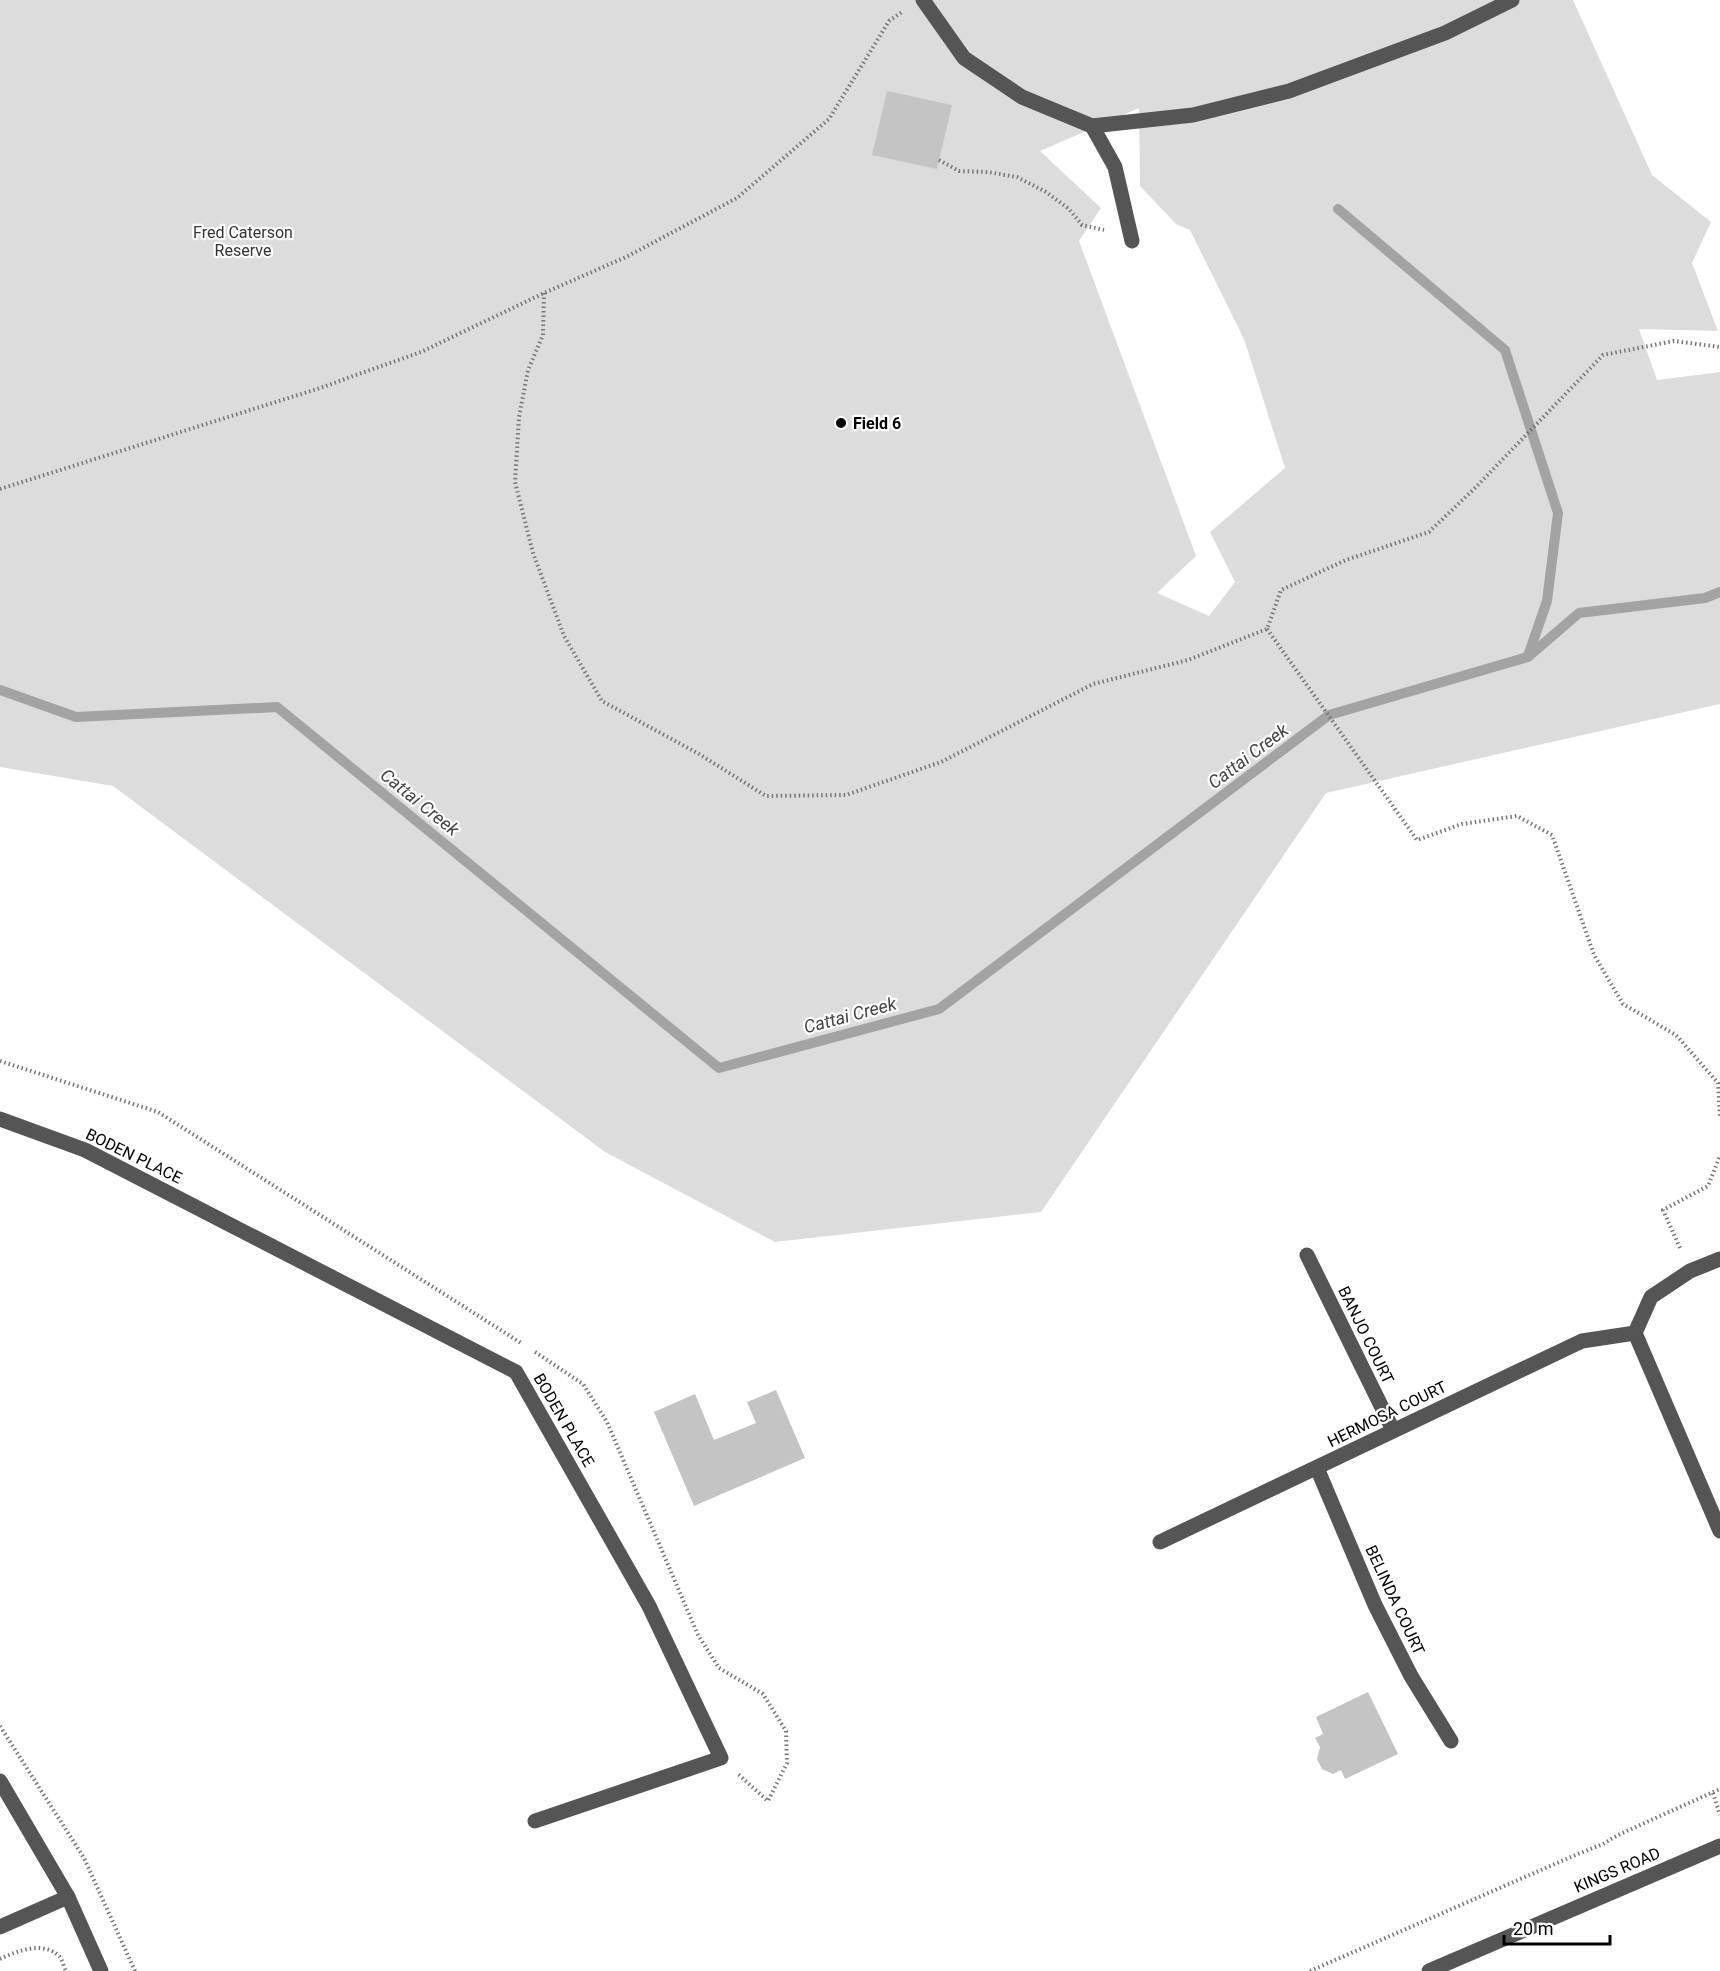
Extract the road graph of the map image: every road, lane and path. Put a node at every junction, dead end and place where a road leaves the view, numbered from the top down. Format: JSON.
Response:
{"nodes":[{"id":1,"x":923,"y":0,"type":"edge"},
{"id":2,"x":1512,"y":0,"type":"edge"},
{"id":3,"x":909,"y":7,"type":"dead end"},
{"id":4,"x":1092,"y":126,"type":"junction"},
{"id":5,"x":939,"y":160,"type":"dead end"},
{"id":6,"x":1132,"y":241,"type":"joint"},
{"id":7,"x":544,"y":293,"type":"junction"},
{"id":8,"x":1720,"y":347,"type":"edge"},
{"id":9,"x":0,"y":489,"type":"edge"},
{"id":10,"x":1267,"y":629,"type":"junction"},
{"id":11,"x":0,"y":1061,"type":"edge"},
{"id":12,"x":1720,"y":1117,"type":"edge"},
{"id":13,"x":0,"y":1119,"type":"edge"},
{"id":14,"x":1720,"y":1156,"type":"edge"},
{"id":15,"x":1307,"y":1255,"type":"dead end"},
{"id":16,"x":1720,"y":1259,"type":"edge"},
{"id":17,"x":1690,"y":1271,"type":"junction"},
{"id":18,"x":1635,"y":1333,"type":"junction"},
{"id":19,"x":1393,"y":1430,"type":"junction"},
{"id":20,"x":1317,"y":1468,"type":"junction"},
{"id":21,"x":1720,"y":1531,"type":"edge"},
{"id":22,"x":1160,"y":1542,"type":"dead end"},
{"id":23,"x":0,"y":1726,"type":"edge"},
{"id":24,"x":1451,"y":1741,"type":"dead end"},
{"id":25,"x":721,"y":1758,"type":"junction"},
{"id":26,"x":0,"y":1781,"type":"edge"},
{"id":27,"x":1720,"y":1789,"type":"edge"},
{"id":28,"x":1713,"y":1793,"type":"junction"},
{"id":29,"x":1720,"y":1815,"type":"edge"},
{"id":30,"x":535,"y":1821,"type":"dead end"},
{"id":31,"x":1720,"y":1846,"type":"edge"},
{"id":32,"x":68,"y":1897,"type":"junction"},
{"id":33,"x":0,"y":1928,"type":"edge"},
{"id":34,"x":0,"y":1959,"type":"edge"},
{"id":35,"x":66,"y":1971,"type":"edge"},
{"id":36,"x":101,"y":1971,"type":"edge"},
{"id":37,"x":135,"y":1971,"type":"edge"},
{"id":38,"x":1310,"y":1971,"type":"edge"},
{"id":39,"x":1429,"y":1971,"type":"edge"}],
"edges":[{"from":1,"to":4,"type":"street"},
{"from":2,"to":4,"type":"street"},
{"from":3,"to":7,"type":"path"},
{"from":4,"to":6,"type":"street"},
{"from":5,"to":6,"type":"path"},
{"from":7,"to":9,"type":"path"},
{"from":7,"to":10,"type":"path"},
{"from":8,"to":10,"type":"path"},
{"from":10,"to":12,"type":"path"},
{"from":11,"to":25,"type":"path"},
{"from":13,"to":25,"type":"street","name":"BODEN PLACE"},
{"from":14,"to":17,"type":"path"},
{"from":15,"to":19,"type":"street","name":"BANJO COURT"},
{"from":16,"to":17,"type":"street"},
{"from":17,"to":18,"type":"street"},
{"from":18,"to":19,"type":"street","name":"HERMOSA COURT"},
{"from":18,"to":21,"type":"street"},
{"from":19,"to":20,"type":"street","name":"HERMOSA COURT"},
{"from":20,"to":22,"type":"street","name":"HERMOSA COURT"},
{"from":20,"to":24,"type":"street","name":"BELINDA COURT"},
{"from":23,"to":37,"type":"path"},
{"from":25,"to":30,"type":"street"},
{"from":26,"to":32,"type":"street"},
{"from":27,"to":28,"type":"path"},
{"from":28,"to":29,"type":"path"},
{"from":28,"to":38,"type":"path"},
{"from":31,"to":39,"type":"street","name":"KINGS ROAD"},
{"from":32,"to":33,"type":"street"},
{"from":32,"to":36,"type":"street"},
{"from":34,"to":35,"type":"path"}]}
